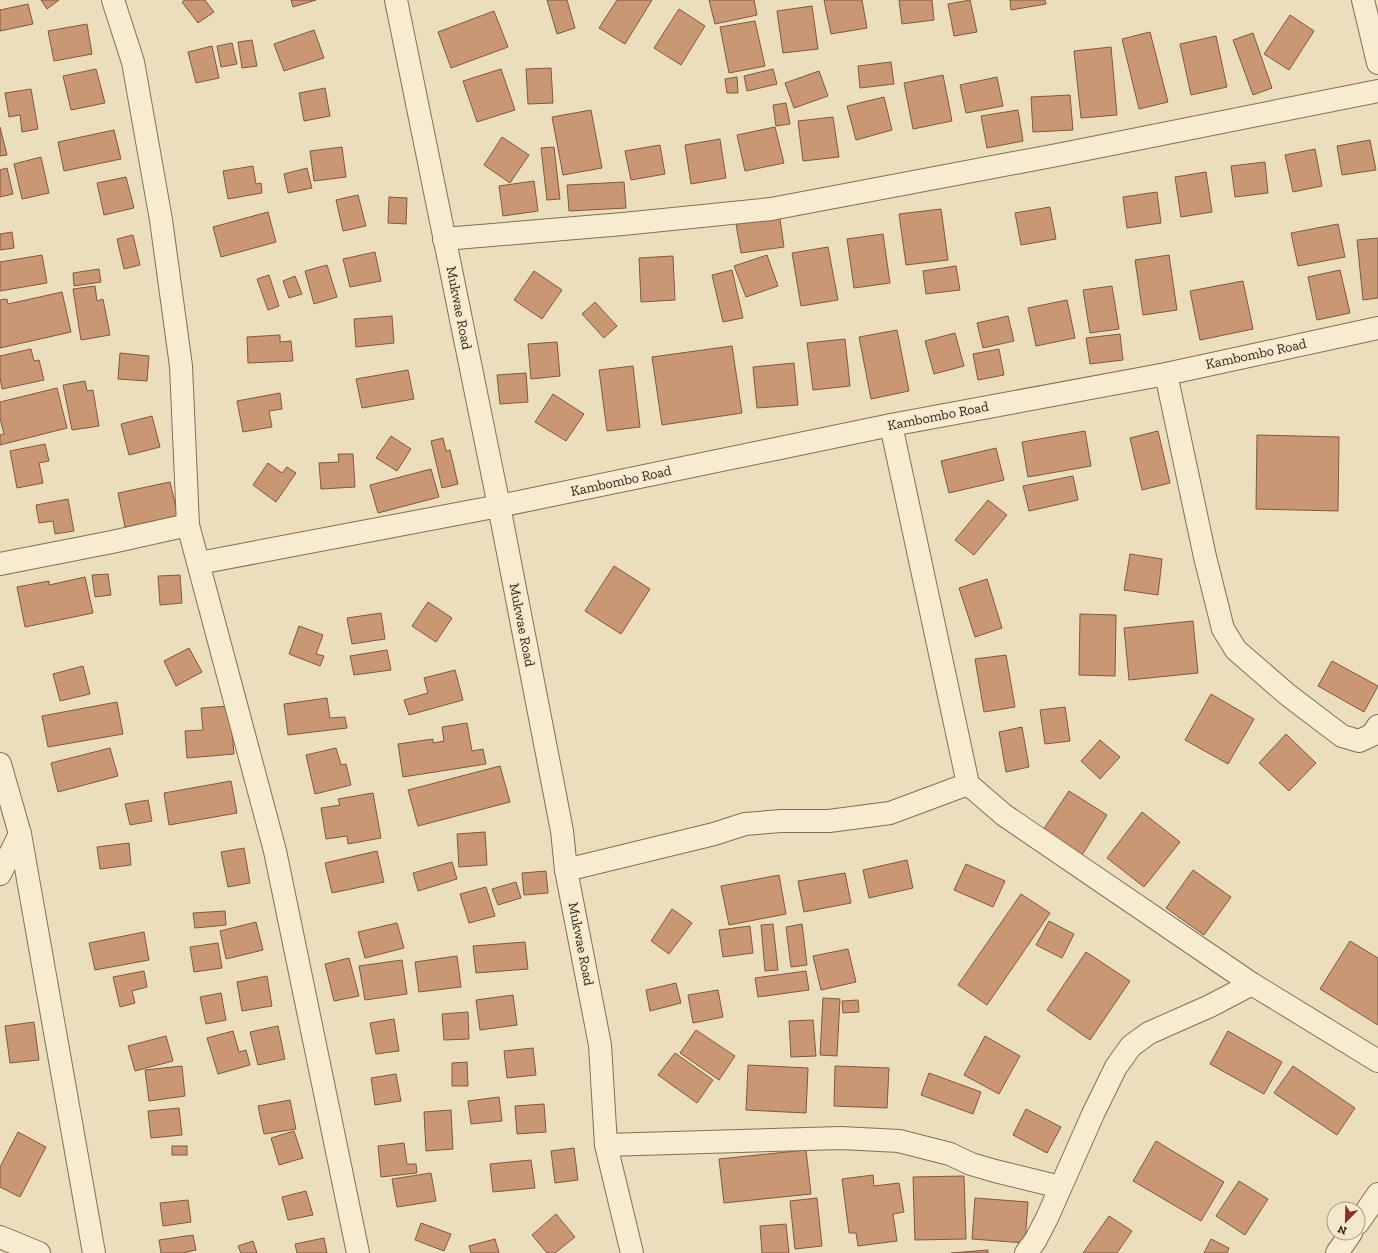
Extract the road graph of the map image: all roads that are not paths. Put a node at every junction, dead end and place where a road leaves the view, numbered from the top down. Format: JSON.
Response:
{"nodes":[{"id":1,"x":113,"y":0,"type":"edge"},
{"id":2,"x":396,"y":0,"type":"edge"},
{"id":3,"x":1363,"y":0,"type":"edge"},
{"id":4,"x":1376,"y":50,"type":"edge"},
{"id":5,"x":1378,"y":91,"type":"edge"},
{"id":6,"x":444,"y":239,"type":"junction"},
{"id":7,"x":1378,"y":328,"type":"edge"},
{"id":8,"x":1166,"y":374,"type":"junction"},
{"id":9,"x":891,"y":425,"type":"junction"},
{"id":10,"x":499,"y":506,"type":"junction"},
{"id":11,"x":188,"y":525,"type":"junction"},
{"id":12,"x":199,"y":563,"type":"junction"},
{"id":13,"x":0,"y":564,"type":"edge"},
{"id":14,"x":1378,"y":726,"type":"edge"},
{"id":15,"x":0,"y":764,"type":"edge"},
{"id":16,"x":968,"y":784,"type":"junction"},
{"id":17,"x":20,"y":834,"type":"junction"},
{"id":18,"x":566,"y":870,"type":"junction"},
{"id":19,"x":0,"y":874,"type":"edge"},
{"id":20,"x":1252,"y":984,"type":"junction"},
{"id":21,"x":1378,"y":1061,"type":"edge"},
{"id":22,"x":606,"y":1145,"type":"junction"},
{"id":23,"x":1060,"y":1186,"type":"junction"},
{"id":24,"x":1378,"y":1194,"type":"edge"},
{"id":25,"x":1366,"y":1211,"type":"edge"},
{"id":26,"x":0,"y":1237,"type":"edge"},
{"id":27,"x":1346,"y":1241,"type":"edge"},
{"id":28,"x":39,"y":1253,"type":"edge"},
{"id":29,"x":94,"y":1253,"type":"edge"},
{"id":30,"x":358,"y":1253,"type":"edge"},
{"id":31,"x":632,"y":1253,"type":"edge"},
{"id":32,"x":1026,"y":1253,"type":"edge"},
{"id":33,"x":1338,"y":1253,"type":"edge"}],
"edges":[{"from":1,"to":11,"type":"street"},
{"from":2,"to":6,"type":"street","name":"Mukwae Road"},
{"from":3,"to":4,"type":"street"},
{"from":5,"to":6,"type":"street"},
{"from":6,"to":10,"type":"street","name":"Mukwae Road"},
{"from":7,"to":8,"type":"street","name":"Kambombo Road"},
{"from":8,"to":9,"type":"street","name":"Kambombo Road"},
{"from":8,"to":14,"type":"street"},
{"from":9,"to":10,"type":"street","name":"Kambombo Road"},
{"from":9,"to":16,"type":"street"},
{"from":10,"to":12,"type":"street","name":"Kambombo Road"},
{"from":10,"to":18,"type":"street","name":"Mukwae Road"},
{"from":11,"to":12,"type":"street"},
{"from":11,"to":13,"type":"street"},
{"from":12,"to":30,"type":"street"},
{"from":15,"to":17,"type":"street"},
{"from":16,"to":18,"type":"street"},
{"from":16,"to":20,"type":"street"},
{"from":17,"to":19,"type":"street"},
{"from":17,"to":29,"type":"street"},
{"from":18,"to":22,"type":"street","name":"Mukwae Road"},
{"from":20,"to":21,"type":"street"},
{"from":20,"to":23,"type":"street"},
{"from":22,"to":23,"type":"street"},
{"from":22,"to":31,"type":"street","name":"Mukwae Road"},
{"from":23,"to":32,"type":"street"},
{"from":24,"to":25,"type":"street"},
{"from":26,"to":28,"type":"street"},
{"from":27,"to":33,"type":"street"}]}
